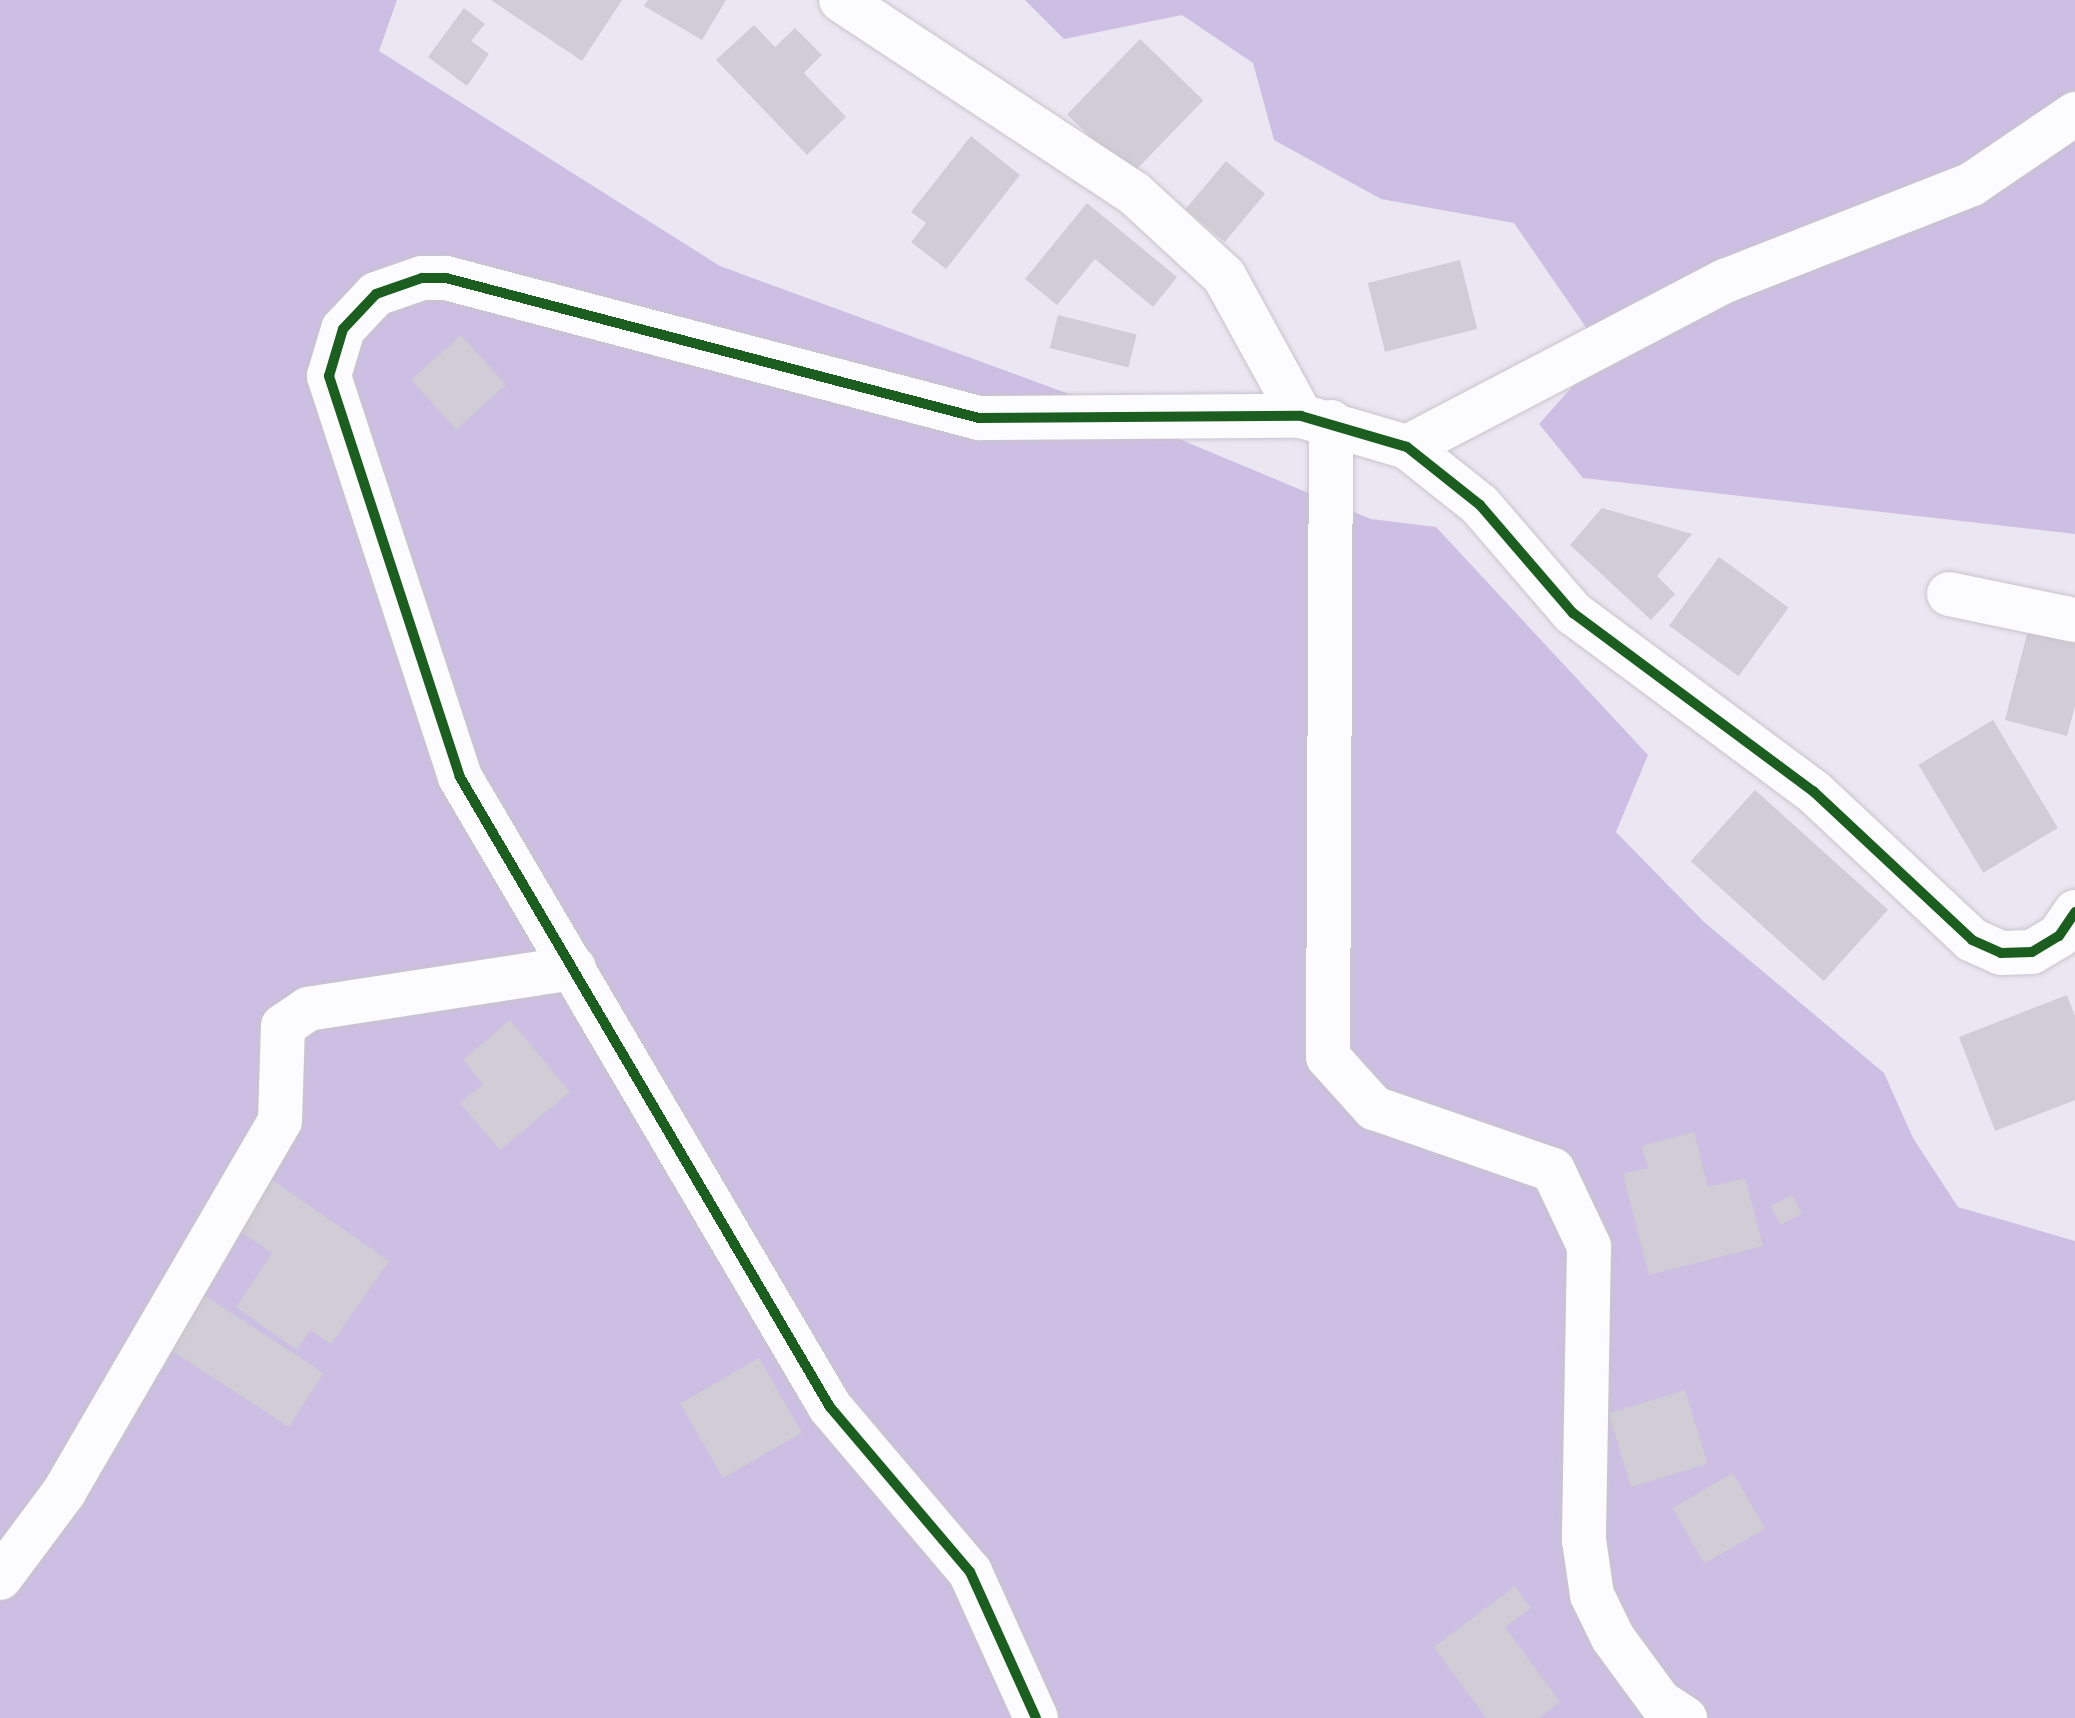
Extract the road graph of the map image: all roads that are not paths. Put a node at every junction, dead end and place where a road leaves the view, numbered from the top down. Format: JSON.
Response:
{"nodes":[{"id":1,"x":841,"y":0,"type":"edge"},
{"id":2,"x":2075,"y":114,"type":"edge"},
{"id":3,"x":1316,"y":419,"type":"junction"},
{"id":4,"x":1407,"y":447,"type":"junction"},
{"id":5,"x":1949,"y":594,"type":"dead end"},
{"id":6,"x":2075,"y":620,"type":"edge"},
{"id":7,"x":2075,"y":912,"type":"edge"},
{"id":8,"x":574,"y":968,"type":"junction"},
{"id":9,"x":0,"y":1578,"type":"edge"},
{"id":10,"x":1036,"y":1718,"type":"edge"},
{"id":11,"x":1685,"y":1718,"type":"edge"}],
"edges":[{"from":1,"to":3,"type":"street"},
{"from":2,"to":4,"type":"street"},
{"from":3,"to":4,"type":"street"},
{"from":3,"to":8,"type":"street"},
{"from":3,"to":11,"type":"street"},
{"from":4,"to":7,"type":"street"},
{"from":5,"to":6,"type":"street"},
{"from":8,"to":9,"type":"street"},
{"from":8,"to":10,"type":"street"}]}
